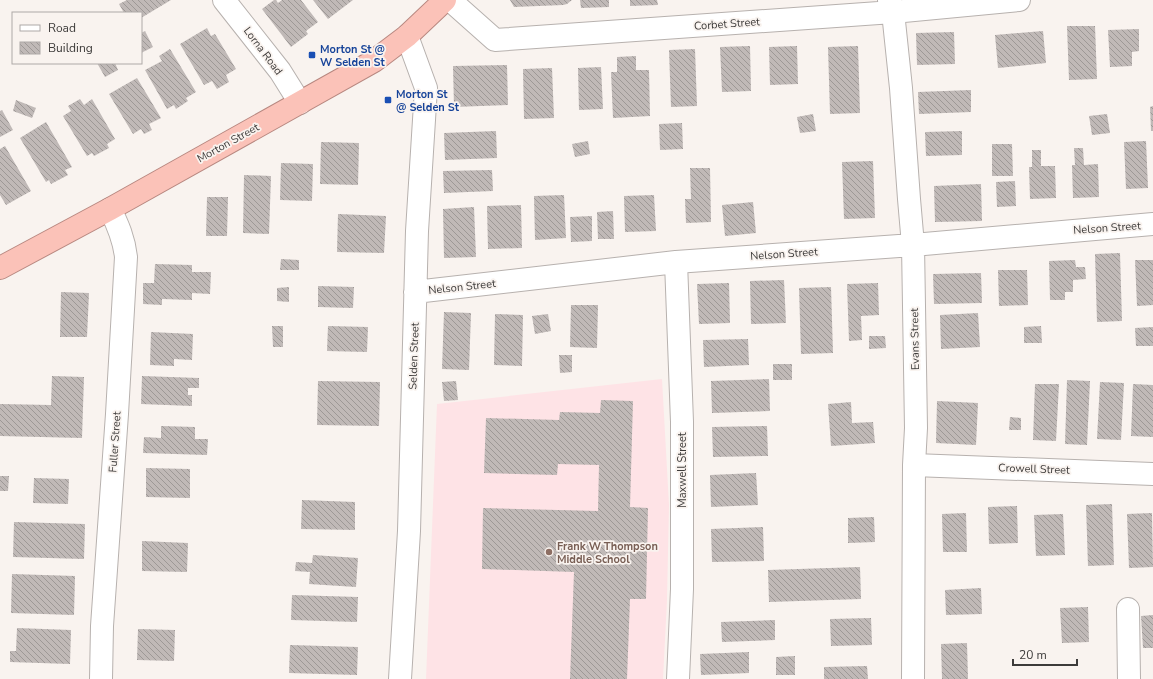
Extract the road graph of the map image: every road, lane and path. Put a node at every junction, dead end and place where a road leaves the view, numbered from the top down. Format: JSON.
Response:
{"nodes":[{"id":1,"x":224,"y":0,"type":"edge"},
{"id":2,"x":444,"y":0,"type":"edge"},
{"id":3,"x":450,"y":0,"type":"edge"},
{"id":4,"x":1019,"y":0,"type":"edge"},
{"id":5,"x":891,"y":6,"type":"edge"},
{"id":6,"x":408,"y":36,"type":"junction"},
{"id":7,"x":300,"y":103,"type":"junction"},
{"id":8,"x":110,"y":209,"type":"junction"},
{"id":9,"x":1153,"y":224,"type":"edge"},
{"id":10,"x":913,"y":245,"type":"junction"},
{"id":11,"x":676,"y":262,"type":"junction"},
{"id":12,"x":0,"y":268,"type":"edge"},
{"id":13,"x":416,"y":292,"type":"junction"},
{"id":14,"x":914,"y":465,"type":"junction"},
{"id":15,"x":1153,"y":474,"type":"edge"},
{"id":16,"x":1128,"y":609,"type":"dead end"},
{"id":17,"x":101,"y":679,"type":"edge"},
{"id":18,"x":400,"y":679,"type":"edge"},
{"id":19,"x":678,"y":679,"type":"edge"},
{"id":20,"x":913,"y":679,"type":"edge"},
{"id":21,"x":1129,"y":679,"type":"edge"}],
"edges":[{"from":1,"to":7,"type":"street","name":"Lorna Road"},
{"from":2,"to":6,"type":"highway","name":"Morton Street"},
{"from":3,"to":5,"type":"street","name":"Corbet Street"},
{"from":4,"to":5,"type":"street","name":"Corbet Street"},
{"from":5,"to":10,"type":"street","name":"Evans Street"},
{"from":6,"to":7,"type":"highway","name":"Morton Street"},
{"from":6,"to":13,"type":"street","name":"Selden Street"},
{"from":7,"to":8,"type":"highway","name":"Morton Street"},
{"from":8,"to":12,"type":"highway","name":"Morton Street"},
{"from":8,"to":17,"type":"street","name":"Fuller Street"},
{"from":9,"to":10,"type":"street","name":"Nelson Street"},
{"from":10,"to":11,"type":"street","name":"Nelson Street"},
{"from":10,"to":14,"type":"street","name":"Evans Street"},
{"from":11,"to":13,"type":"street","name":"Nelson Street"},
{"from":11,"to":19,"type":"street","name":"Maxwell Street"},
{"from":13,"to":18,"type":"street","name":"Selden Street"},
{"from":14,"to":15,"type":"street","name":"Crowell Street"},
{"from":14,"to":20,"type":"street","name":"Evans Street"},
{"from":16,"to":21,"type":"street"}]}
